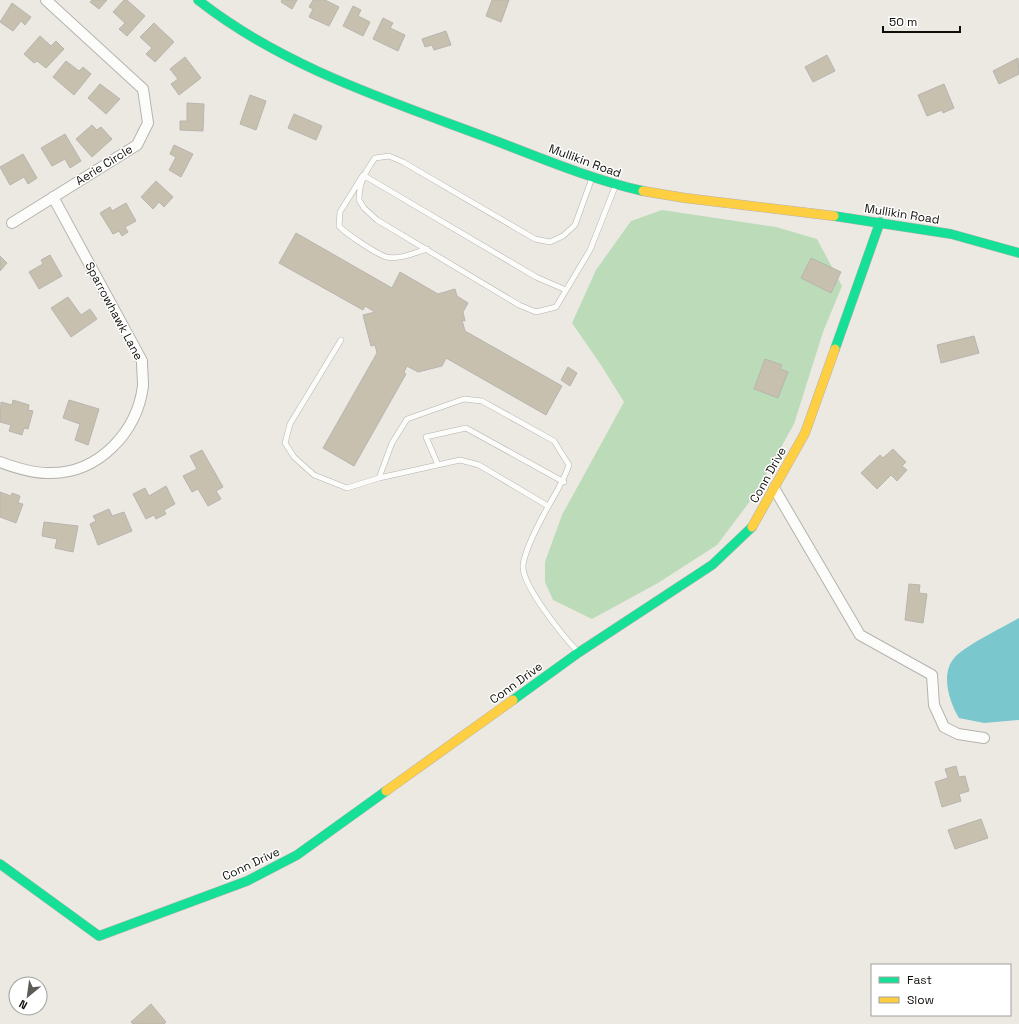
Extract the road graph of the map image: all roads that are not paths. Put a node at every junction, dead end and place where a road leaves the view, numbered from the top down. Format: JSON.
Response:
{"nodes":[{"id":1,"x":46,"y":0,"type":"edge"},
{"id":2,"x":198,"y":0,"type":"edge"},
{"id":3,"x":363,"y":175,"type":"junction"},
{"id":4,"x":593,"y":176,"type":"junction"},
{"id":5,"x":615,"y":186,"type":"junction"},
{"id":6,"x":53,"y":198,"type":"junction"},
{"id":7,"x":880,"y":222,"type":"junction"},
{"id":8,"x":12,"y":223,"type":"dead end"},
{"id":9,"x":426,"y":249,"type":"junction"},
{"id":10,"x":1019,"y":253,"type":"edge"},
{"id":11,"x":566,"y":290,"type":"junction"},
{"id":12,"x":341,"y":340,"type":"dead end"},
{"id":13,"x":0,"y":462,"type":"edge"},
{"id":14,"x":438,"y":465,"type":"junction"},
{"id":15,"x":379,"y":478,"type":"junction"},
{"id":16,"x":564,"y":482,"type":"junction"},
{"id":17,"x":774,"y":488,"type":"junction"},
{"id":18,"x":548,"y":506,"type":"junction"},
{"id":19,"x":578,"y":653,"type":"junction"},
{"id":20,"x":984,"y":738,"type":"dead end"},
{"id":21,"x":0,"y":864,"type":"edge"}],
"edges":[{"from":1,"to":6,"type":"street","name":"Aerie Circle"},
{"from":2,"to":4,"type":"street","name":"Mullikin Road"},
{"from":3,"to":4,"type":"lane"},
{"from":3,"to":9,"type":"lane"},
{"from":3,"to":9,"type":"lane"},
{"from":3,"to":11,"type":"lane"},
{"from":4,"to":5,"type":"street","name":"Mullikin Road"},
{"from":5,"to":7,"type":"street","name":"Mullikin Road"},
{"from":5,"to":11,"type":"lane"},
{"from":6,"to":8,"type":"street","name":"Aerie Circle"},
{"from":6,"to":13,"type":"street","name":"Sparrowhawk Lane"},
{"from":7,"to":10,"type":"street","name":"Mullikin Road"},
{"from":7,"to":17,"type":"street","name":"Conn Drive"},
{"from":9,"to":11,"type":"lane"},
{"from":12,"to":15,"type":"lane"},
{"from":14,"to":15,"type":"lane"},
{"from":14,"to":16,"type":"lane"},
{"from":14,"to":18,"type":"lane"},
{"from":15,"to":16,"type":"lane"},
{"from":16,"to":18,"type":"lane"},
{"from":17,"to":19,"type":"street","name":"Conn Drive"},
{"from":17,"to":20,"type":"street"},
{"from":18,"to":19,"type":"lane"},
{"from":19,"to":21,"type":"street","name":"Conn Drive"}]}
